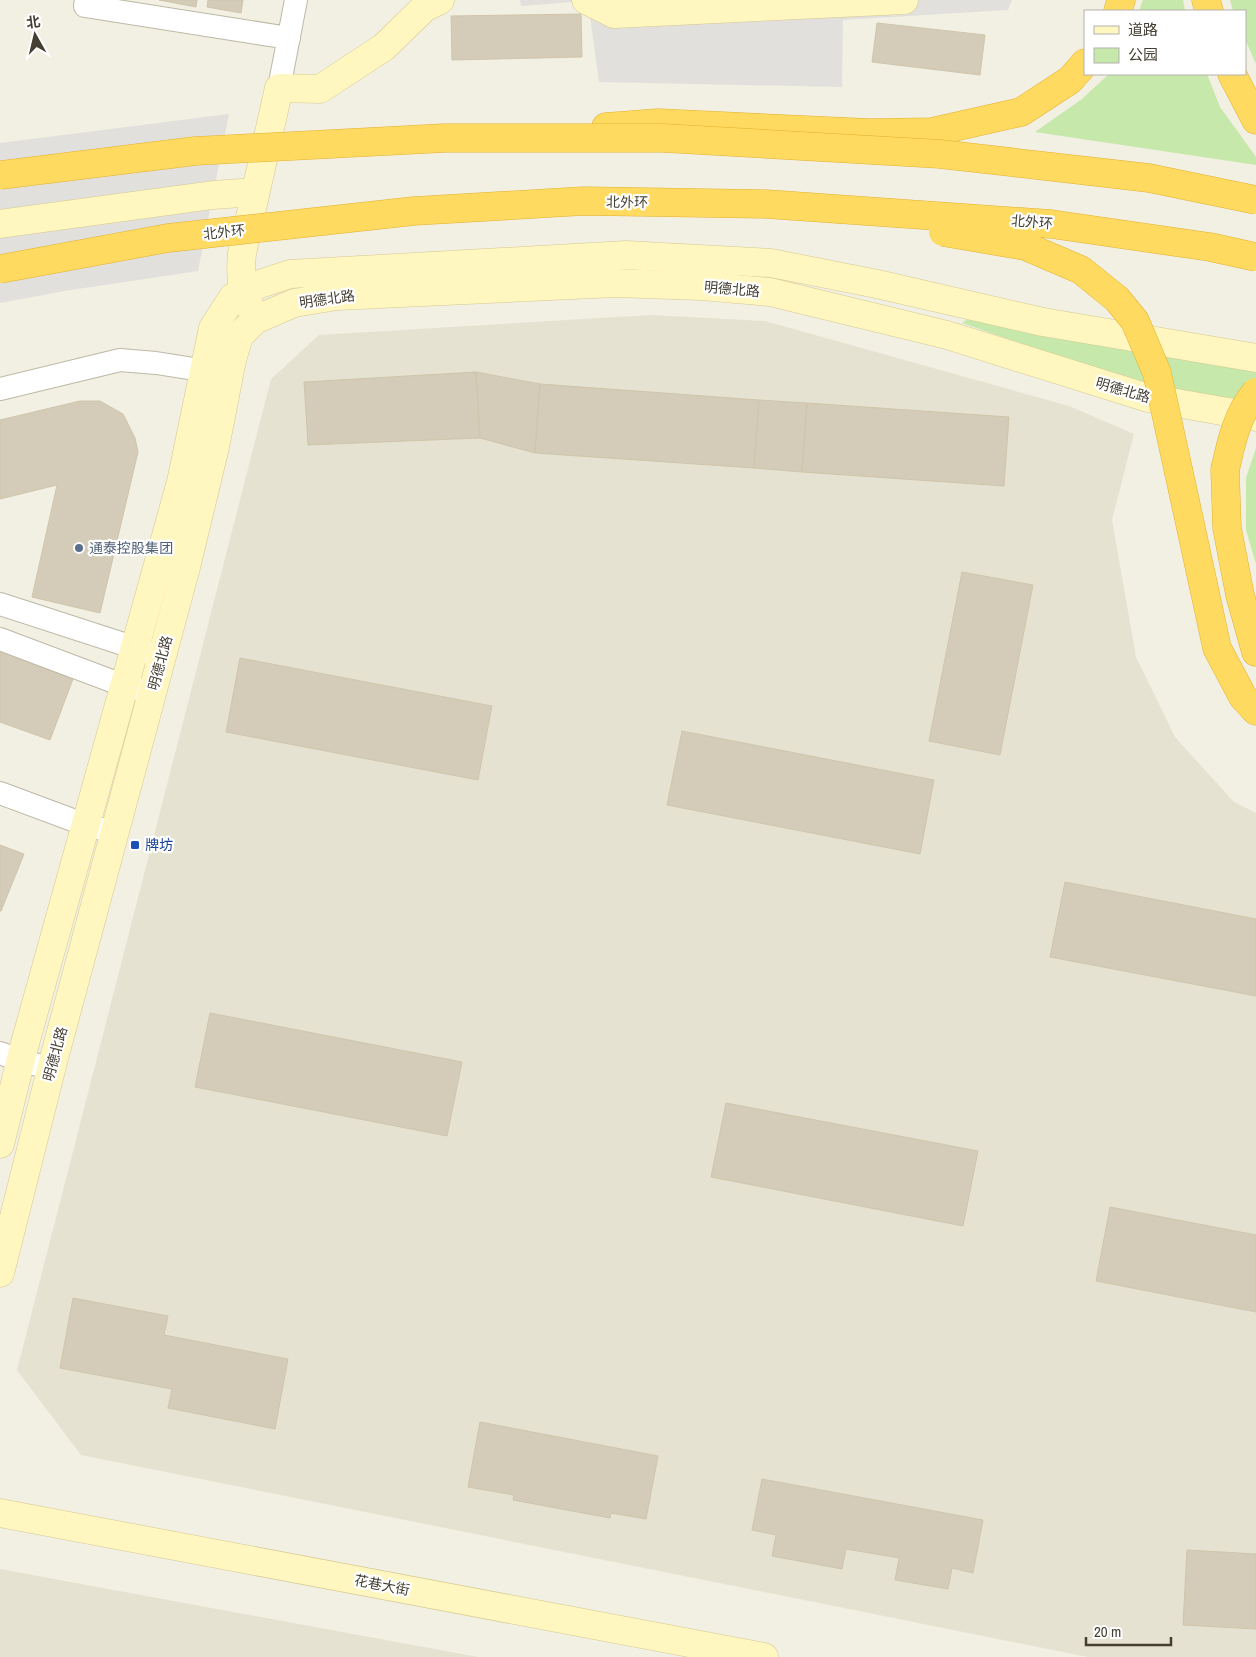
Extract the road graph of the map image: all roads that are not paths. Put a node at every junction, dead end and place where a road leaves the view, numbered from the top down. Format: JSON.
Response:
{"nodes":[{"id":1,"x":86,"y":0,"type":"edge"},
{"id":2,"x":296,"y":0,"type":"edge"},
{"id":3,"x":440,"y":0,"type":"edge"},
{"id":4,"x":586,"y":0,"type":"edge"},
{"id":5,"x":904,"y":0,"type":"edge"},
{"id":6,"x":289,"y":38,"type":"junction"},
{"id":7,"x":1084,"y":64,"type":"edge"},
{"id":8,"x":1233,"y":75,"type":"edge"},
{"id":9,"x":279,"y":88,"type":"junction"},
{"id":10,"x":1256,"y":120,"type":"edge"},
{"id":11,"x":445,"y":138,"type":"junction"},
{"id":12,"x":0,"y":175,"type":"edge"},
{"id":13,"x":255,"y":192,"type":"junction"},
{"id":14,"x":1256,"y":200,"type":"edge"},
{"id":15,"x":414,"y":211,"type":"junction"},
{"id":16,"x":0,"y":224,"type":"edge"},
{"id":17,"x":1256,"y":257,"type":"edge"},
{"id":18,"x":0,"y":270,"type":"edge"},
{"id":19,"x":243,"y":292,"type":"junction"},
{"id":20,"x":255,"y":320,"type":"junction"},
{"id":21,"x":1256,"y":358,"type":"edge"},
{"id":22,"x":216,"y":373,"type":"junction"},
{"id":23,"x":0,"y":389,"type":"edge"},
{"id":24,"x":1256,"y":392,"type":"edge"},
{"id":25,"x":1256,"y":417,"type":"edge"},
{"id":26,"x":0,"y":604,"type":"edge"},
{"id":27,"x":0,"y":639,"type":"edge"},
{"id":28,"x":135,"y":648,"type":"junction"},
{"id":29,"x":1256,"y":652,"type":"edge"},
{"id":30,"x":162,"y":656,"type":"junction"},
{"id":31,"x":125,"y":686,"type":"junction"},
{"id":32,"x":152,"y":692,"type":"junction"},
{"id":33,"x":1256,"y":711,"type":"edge"},
{"id":34,"x":0,"y":793,"type":"edge"},
{"id":35,"x":86,"y":825,"type":"junction"},
{"id":36,"x":114,"y":832,"type":"junction"},
{"id":37,"x":11,"y":1057,"type":"edge"},
{"id":38,"x":51,"y":1068,"type":"junction"},
{"id":39,"x":0,"y":1144,"type":"edge"},
{"id":40,"x":0,"y":1273,"type":"edge"},
{"id":41,"x":0,"y":1513,"type":"edge"},
{"id":42,"x":764,"y":1657,"type":"edge"}],
"edges":[{"from":1,"to":6,"type":"street"},
{"from":2,"to":6,"type":"street"},
{"from":3,"to":9,"type":"main road"},
{"from":4,"to":5,"type":"main road"},
{"from":6,"to":9,"type":"street"},
{"from":7,"to":11,"type":"highway","bridge":true},
{"from":8,"to":10,"type":"highway"},
{"from":9,"to":13,"type":"main road"},
{"from":11,"to":12,"type":"highway","bridge":true},
{"from":11,"to":14,"type":"highway","bridge":true},
{"from":13,"to":16,"type":"main road"},
{"from":13,"to":19,"type":"main road"},
{"from":15,"to":17,"type":"highway","name":"北外环","bridge":true},
{"from":15,"to":18,"type":"highway","name":"北外环","bridge":true},
{"from":15,"to":33,"type":"highway","bridge":true},
{"from":19,"to":20,"type":"main road"},
{"from":19,"to":21,"type":"main road","name":"明德北路"},
{"from":19,"to":22,"type":"main road","name":"明德北路"},
{"from":20,"to":22,"type":"main road","name":"明德北路"},
{"from":20,"to":25,"type":"main road","name":"明德北路"},
{"from":22,"to":23,"type":"street"},
{"from":22,"to":28,"type":"main road","name":"明德北路"},
{"from":22,"to":30,"type":"main road","name":"明德北路"},
{"from":24,"to":29,"type":"highway","bridge":true},
{"from":26,"to":28,"type":"street"},
{"from":27,"to":31,"type":"street"},
{"from":28,"to":30,"type":"street"},
{"from":28,"to":31,"type":"main road","name":"明德北路"},
{"from":30,"to":32,"type":"main road","name":"明德北路"},
{"from":31,"to":32,"type":"street"},
{"from":31,"to":35,"type":"main road","name":"明德北路"},
{"from":32,"to":36,"type":"main road","name":"明德北路"},
{"from":34,"to":35,"type":"street"},
{"from":35,"to":36,"type":"street"},
{"from":35,"to":37,"type":"main road","name":"明德北路"},
{"from":36,"to":38,"type":"main road","name":"明德北路"},
{"from":37,"to":38,"type":"street"},
{"from":37,"to":39,"type":"main road","name":"明德北路"},
{"from":38,"to":40,"type":"main road","name":"明德北路"},
{"from":41,"to":42,"type":"main road","name":"花巷大街"}]}
